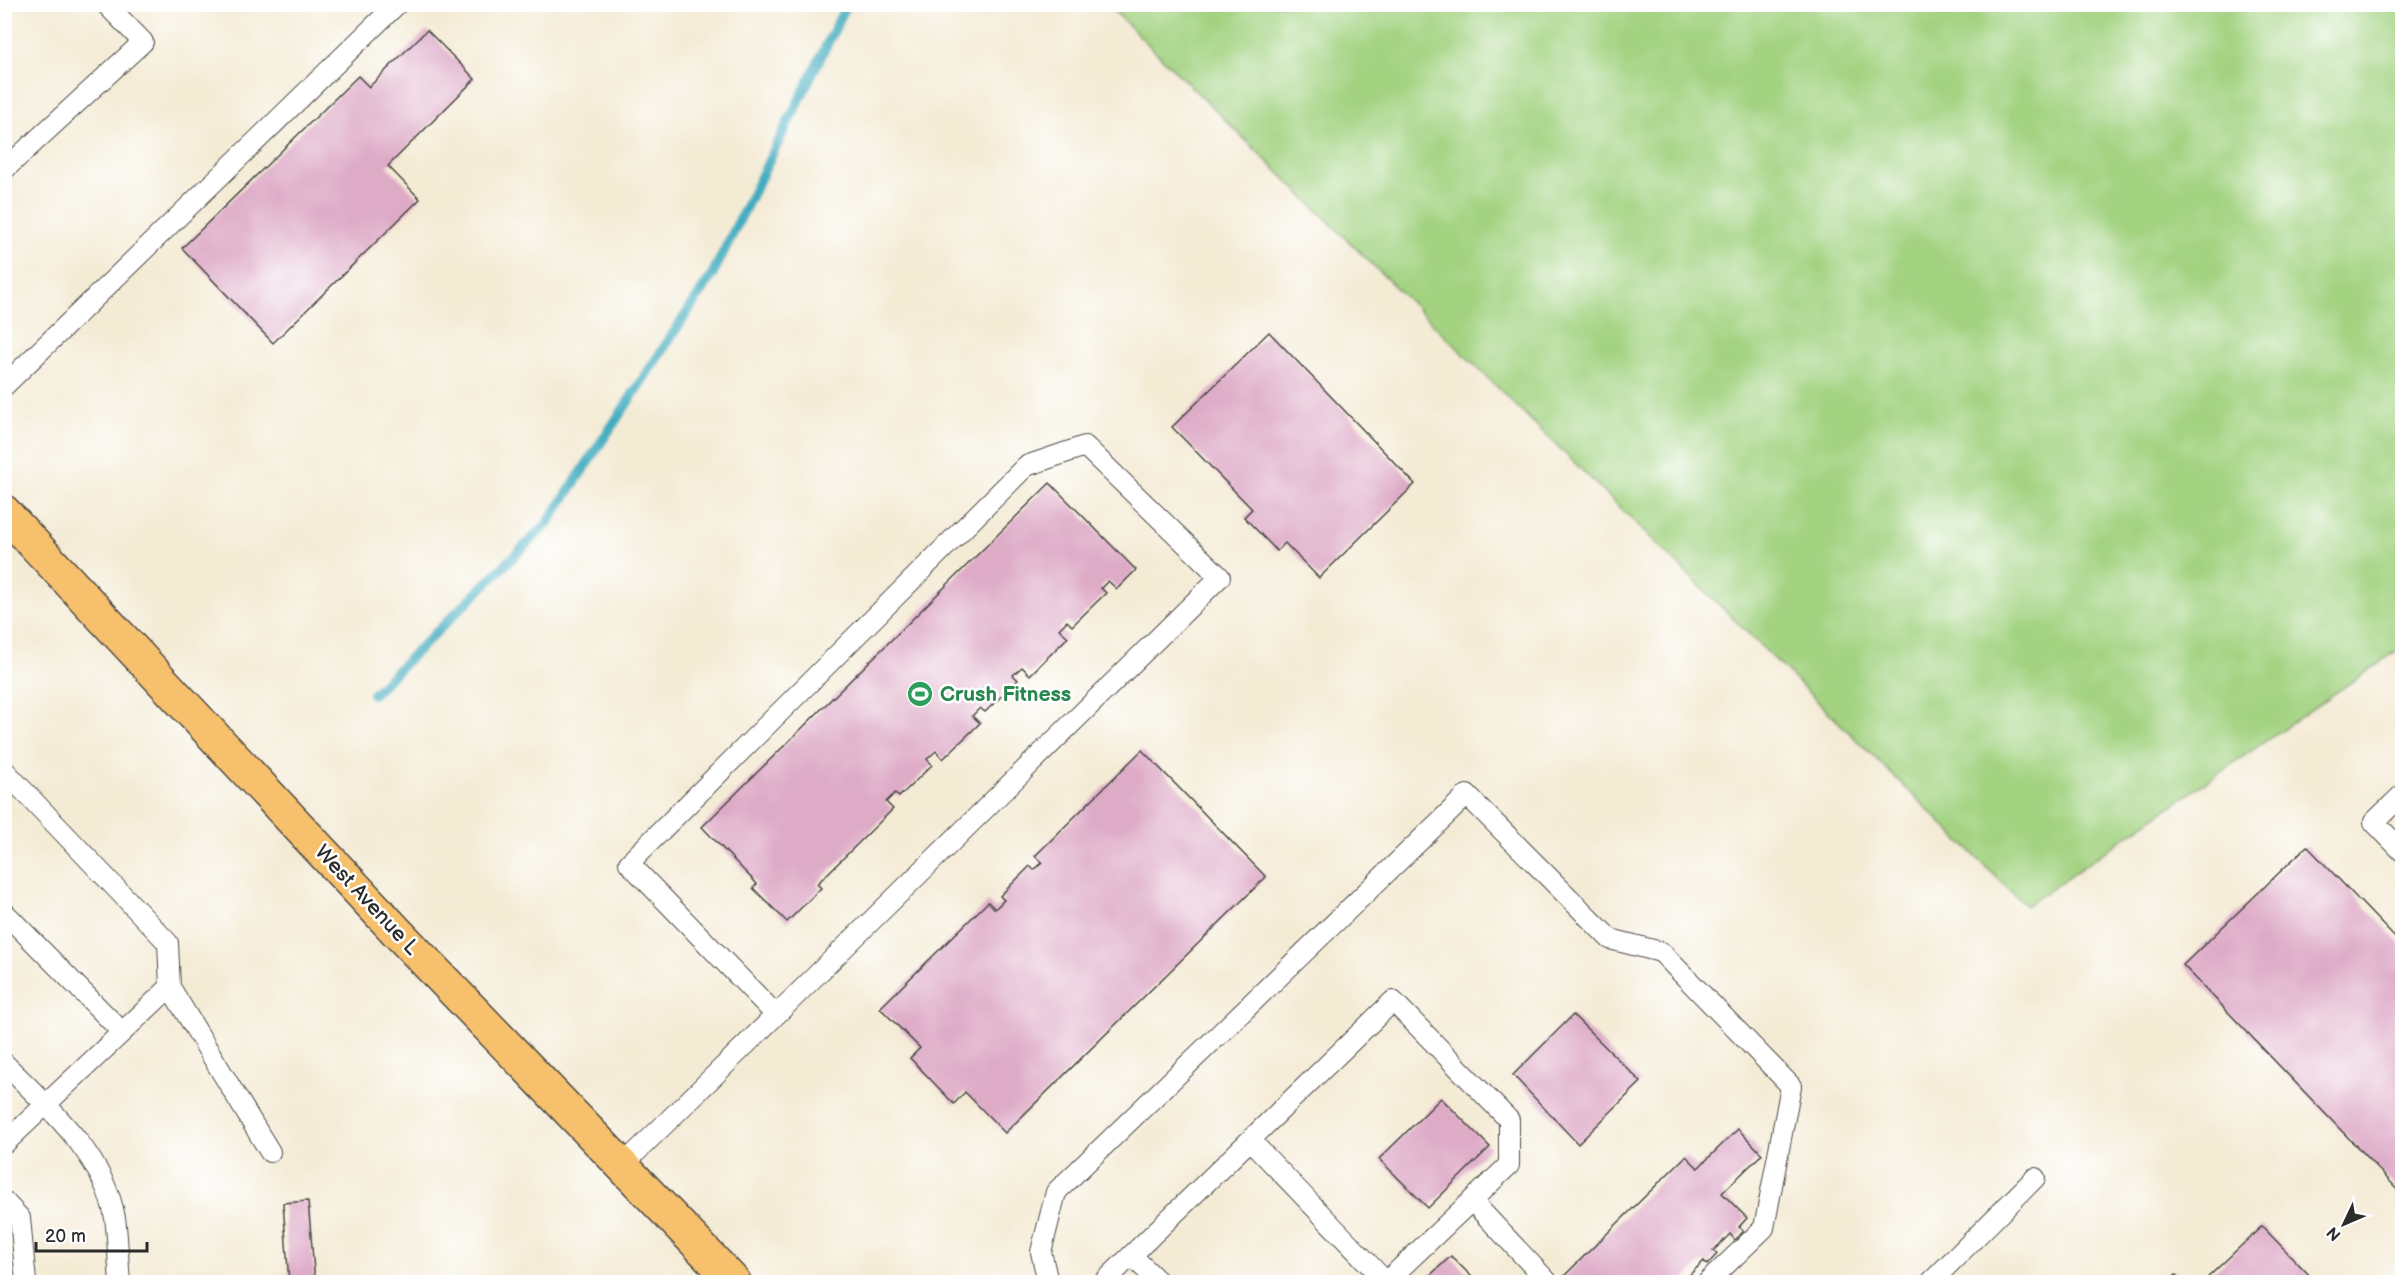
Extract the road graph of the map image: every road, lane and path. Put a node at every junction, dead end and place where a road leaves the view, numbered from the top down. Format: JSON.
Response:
{"nodes":[{"id":1,"x":106,"y":4,"type":"edge"},
{"id":2,"x":397,"y":4,"type":"edge"},
{"id":3,"x":4,"y":170,"type":"edge"},
{"id":4,"x":4,"y":386,"type":"edge"},
{"id":5,"x":4,"y":512,"type":"edge"},
{"id":6,"x":4,"y":770,"type":"edge"},
{"id":7,"x":2403,"y":795,"type":"edge"},
{"id":8,"x":2403,"y":851,"type":"edge"},
{"id":9,"x":4,"y":912,"type":"edge"},
{"id":10,"x":170,"y":987,"type":"junction"},
{"id":11,"x":776,"y":1015,"type":"junction"},
{"id":12,"x":122,"y":1032,"type":"junction"},
{"id":13,"x":4,"y":1063,"type":"edge"},
{"id":14,"x":45,"y":1105,"type":"junction"},
{"id":15,"x":1251,"y":1141,"type":"junction"},
{"id":16,"x":4,"y":1144,"type":"edge"},
{"id":17,"x":270,"y":1152,"type":"dead end"},
{"id":18,"x":622,"y":1166,"type":"junction"},
{"id":19,"x":2035,"y":1178,"type":"dead end"},
{"id":20,"x":4,"y":1201,"type":"edge"},
{"id":21,"x":1473,"y":1202,"type":"junction"},
{"id":22,"x":1132,"y":1256,"type":"junction"},
{"id":23,"x":1547,"y":1281,"type":"dead end"},
{"id":24,"x":26,"y":1282,"type":"edge"},
{"id":25,"x":120,"y":1282,"type":"edge"},
{"id":26,"x":734,"y":1282,"type":"edge"},
{"id":27,"x":1048,"y":1282,"type":"edge"},
{"id":28,"x":1104,"y":1282,"type":"edge"},
{"id":29,"x":1159,"y":1282,"type":"edge"},
{"id":30,"x":1708,"y":1282,"type":"edge"},
{"id":31,"x":1931,"y":1282,"type":"edge"}],
"edges":[{"from":1,"to":3,"type":"lane"},
{"from":2,"to":4,"type":"lane"},
{"from":5,"to":18,"type":"main road","name":"West Avenue L"},
{"from":6,"to":10,"type":"lane"},
{"from":7,"to":8,"type":"lane"},
{"from":9,"to":12,"type":"lane"},
{"from":10,"to":12,"type":"lane"},
{"from":10,"to":17,"type":"lane"},
{"from":11,"to":11,"type":"lane"},
{"from":11,"to":18,"type":"lane"},
{"from":12,"to":14,"type":"lane"},
{"from":13,"to":14,"type":"lane"},
{"from":14,"to":16,"type":"lane"},
{"from":14,"to":25,"type":"lane"},
{"from":15,"to":21,"type":"lane"},
{"from":15,"to":21,"type":"lane"},
{"from":15,"to":22,"type":"lane"},
{"from":18,"to":26,"type":"main road","name":"West Avenue L"},
{"from":19,"to":31,"type":"lane"},
{"from":20,"to":24,"type":"lane"},
{"from":21,"to":23,"type":"lane"},
{"from":22,"to":28,"type":"lane"},
{"from":22,"to":29,"type":"lane"},
{"from":27,"to":30,"type":"lane"}]}
